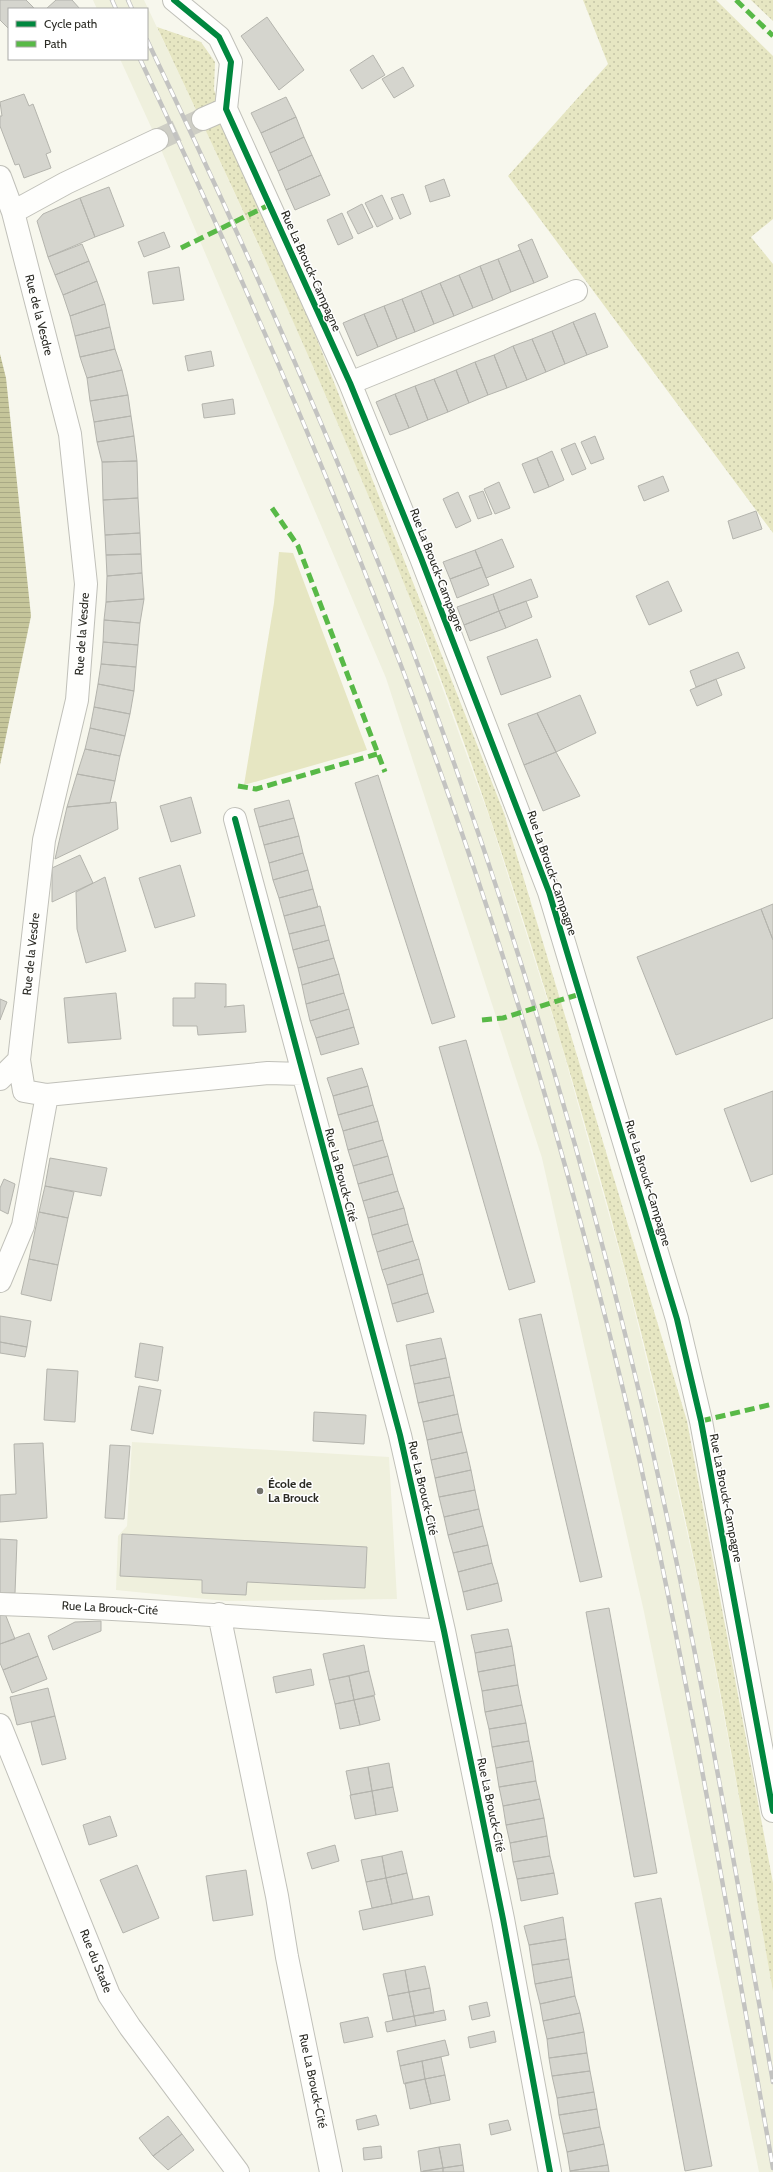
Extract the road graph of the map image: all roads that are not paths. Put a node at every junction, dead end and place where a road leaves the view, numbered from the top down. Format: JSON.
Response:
{"nodes":[{"id":1,"x":174,"y":0,"type":"edge"},
{"id":2,"x":226,"y":109,"type":"junction"},
{"id":3,"x":203,"y":119,"type":"tunnel mouth"},
{"id":4,"x":157,"y":140,"type":"tunnel mouth"},
{"id":5,"x":0,"y":177,"type":"edge"},
{"id":6,"x":13,"y":212,"type":"junction"},
{"id":7,"x":576,"y":291,"type":"dead end"},
{"id":8,"x":350,"y":383,"type":"junction"},
{"id":9,"x":235,"y":819,"type":"dead end"},
{"id":10,"x":20,"y":1060,"type":"junction"},
{"id":11,"x":303,"y":1074,"type":"junction"},
{"id":12,"x":0,"y":1079,"type":"edge"},
{"id":13,"x":47,"y":1095,"type":"junction"},
{"id":14,"x":0,"y":1281,"type":"edge"},
{"id":15,"x":0,"y":1604,"type":"edge"},
{"id":16,"x":219,"y":1614,"type":"junction"},
{"id":17,"x":444,"y":1630,"type":"junction"},
{"id":18,"x":0,"y":1725,"type":"edge"},
{"id":19,"x":773,"y":1810,"type":"edge"},
{"id":20,"x":238,"y":2172,"type":"edge"},
{"id":21,"x":331,"y":2172,"type":"edge"},
{"id":22,"x":550,"y":2172,"type":"edge"}],
"edges":[{"from":1,"to":2,"type":"street"},
{"from":2,"to":3,"type":"street"},
{"from":2,"to":8,"type":"street","name":"Rue La Brouck-Campagne"},
{"from":4,"to":6,"type":"street"},
{"from":5,"to":6,"type":"street","name":"Rue de la Vesdre"},
{"from":6,"to":10,"type":"street","name":"Rue de la Vesdre"},
{"from":7,"to":8,"type":"street"},
{"from":8,"to":19,"type":"street","name":"Rue La Brouck-Campagne"},
{"from":9,"to":11,"type":"street","name":"Rue La Brouck-Cité"},
{"from":10,"to":12,"type":"street"},
{"from":10,"to":13,"type":"street","name":"Rue de la Vesdre"},
{"from":11,"to":13,"type":"street","name":"Rue de la Vesdre"},
{"from":11,"to":17,"type":"street","name":"Rue La Brouck-Cité"},
{"from":13,"to":14,"type":"street"},
{"from":15,"to":16,"type":"street","name":"Rue La Brouck-Cité"},
{"from":16,"to":17,"type":"street","name":"Rue La Brouck-Cité"},
{"from":16,"to":21,"type":"street","name":"Rue La Brouck-Cité"},
{"from":17,"to":22,"type":"street","name":"Rue La Brouck-Cité"},
{"from":18,"to":20,"type":"street","name":"Rue du Stade"}]}
